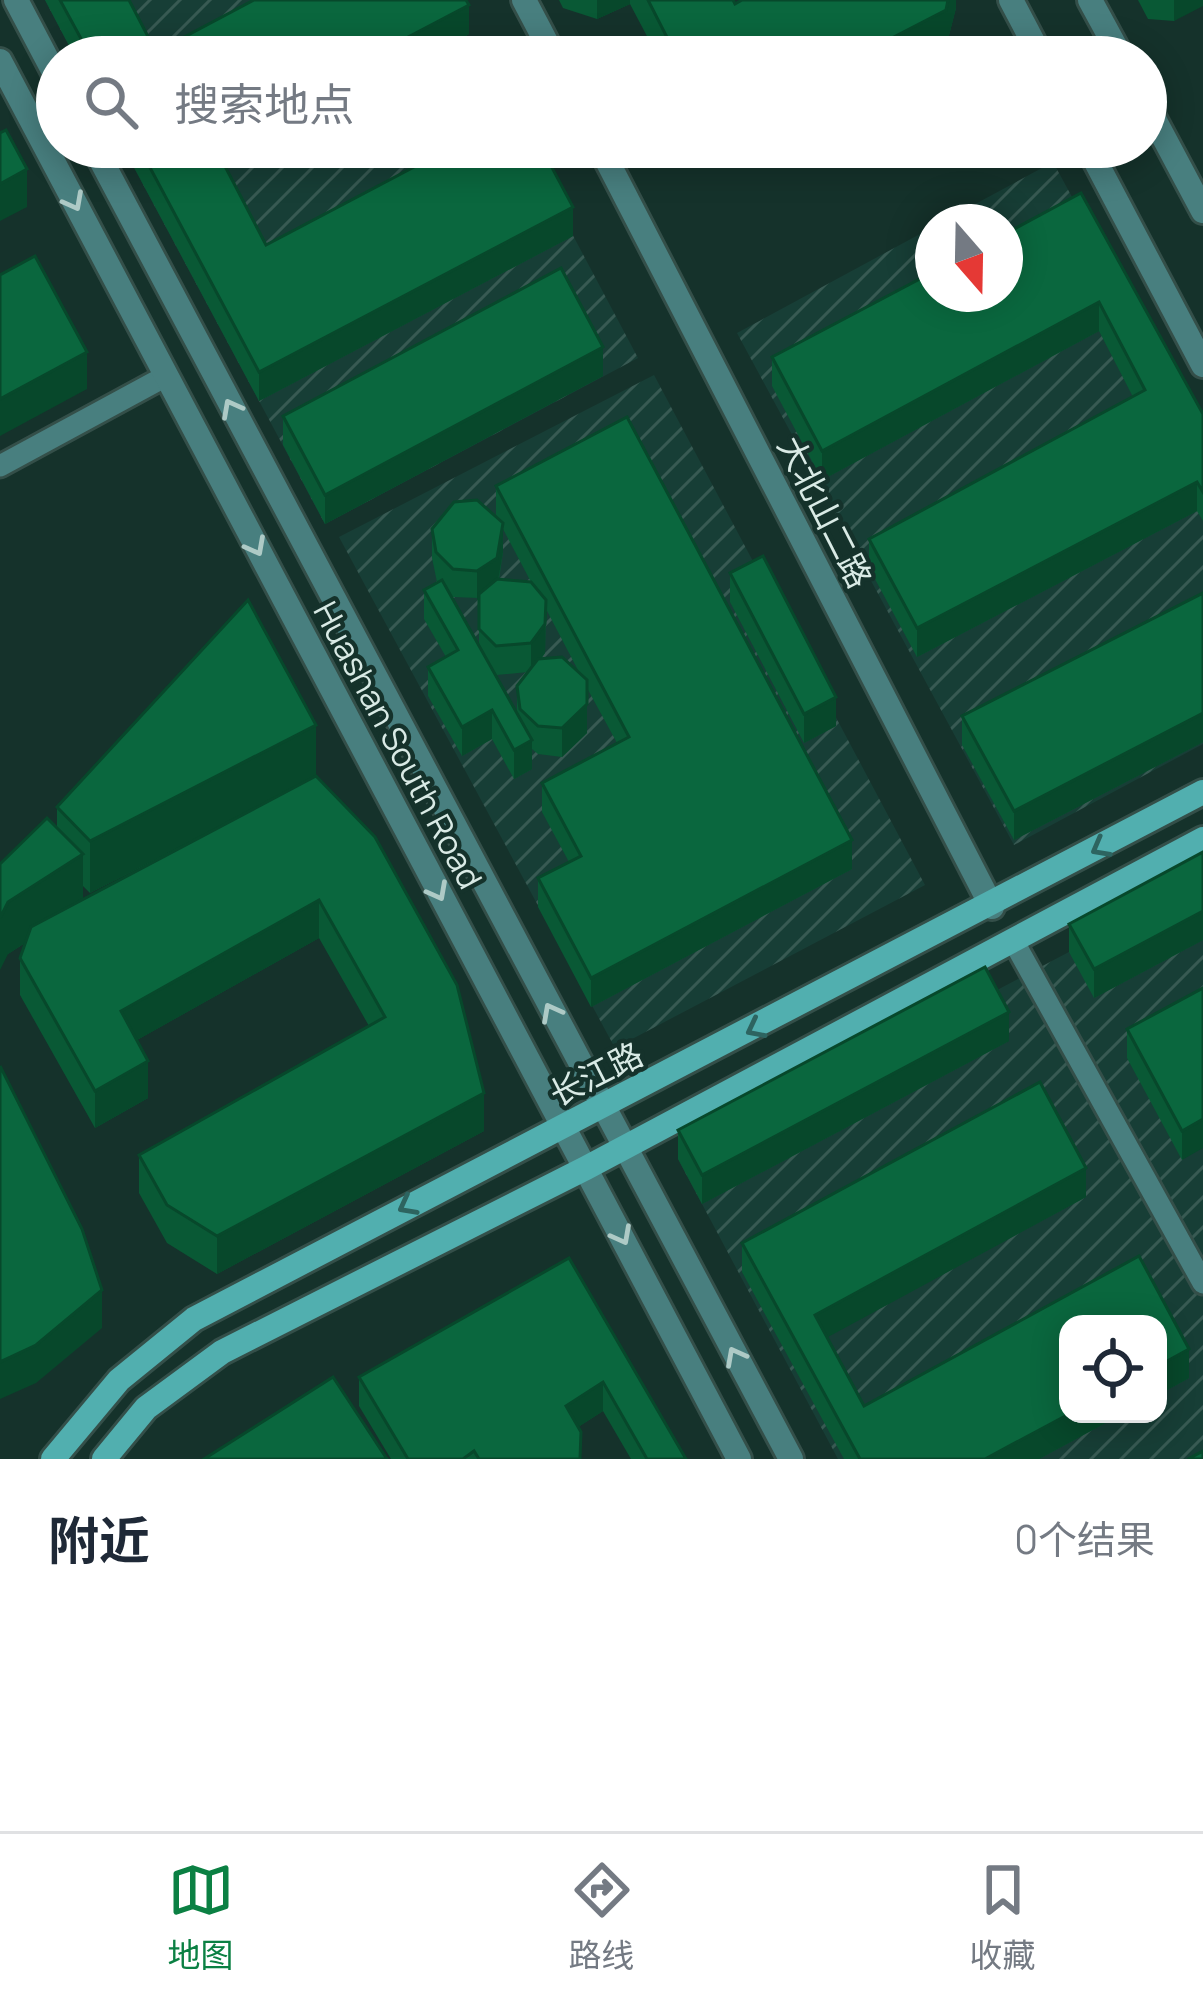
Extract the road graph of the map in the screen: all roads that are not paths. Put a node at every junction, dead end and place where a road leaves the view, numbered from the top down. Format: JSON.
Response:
{"nodes":[{"id":1,"x":16,"y":0,"type":"edge"},
{"id":2,"x":524,"y":0,"type":"edge"},
{"id":3,"x":1011,"y":0,"type":"edge"},
{"id":4,"x":1090,"y":0,"type":"edge"},
{"id":5,"x":543,"y":36,"type":"edge"},
{"id":6,"x":1030,"y":36,"type":"edge"},
{"id":7,"x":1110,"y":36,"type":"edge"},
{"id":8,"x":36,"y":38,"type":"edge"},
{"id":9,"x":0,"y":61,"type":"edge"},
{"id":10,"x":36,"y":129,"type":"edge"},
{"id":11,"x":1167,"y":143,"type":"edge"},
{"id":12,"x":56,"y":168,"type":"edge"},
{"id":13,"x":105,"y":168,"type":"edge"},
{"id":14,"x":611,"y":168,"type":"edge"},
{"id":15,"x":1099,"y":168,"type":"edge"},
{"id":16,"x":1203,"y":211,"type":"edge"},
{"id":17,"x":1203,"y":365,"type":"edge"},
{"id":18,"x":166,"y":376,"type":"junction"},
{"id":19,"x":0,"y":466,"type":"edge"},
{"id":20,"x":1203,"y":792,"type":"edge"},
{"id":21,"x":1203,"y":839,"type":"edge"},
{"id":22,"x":992,"y":907,"type":"junction"},
{"id":23,"x":1014,"y":942,"type":"junction"},
{"id":24,"x":602,"y":1108,"type":"junction"},
{"id":25,"x":562,"y":1129,"type":"junction"},
{"id":26,"x":622,"y":1147,"type":"junction"},
{"id":27,"x":586,"y":1168,"type":"junction"},
{"id":28,"x":1203,"y":1283,"type":"edge"},
{"id":29,"x":53,"y":1459,"type":"edge"},
{"id":30,"x":104,"y":1459,"type":"edge"},
{"id":31,"x":739,"y":1459,"type":"edge"},
{"id":32,"x":790,"y":1459,"type":"edge"}],
"edges":[{"from":1,"to":8,"type":"street"},
{"from":2,"to":5,"type":"street"},
{"from":3,"to":6,"type":"street"},
{"from":4,"to":7,"type":"street"},
{"from":9,"to":10,"type":"street","name":"Huashan South Road","one_way":true},
{"from":11,"to":16,"type":"street"},
{"from":12,"to":18,"type":"street","name":"Huashan South Road","one_way":true},
{"from":24,"to":13,"type":"street","name":"Huashan South Road","one_way":true},
{"from":14,"to":22,"type":"street","name":"大北山二路"},
{"from":15,"to":17,"type":"street"},
{"from":18,"to":19,"type":"street"},
{"from":18,"to":25,"type":"street","name":"Huashan South Road","one_way":true},
{"from":20,"to":22,"type":"main road","name":"长江路","one_way":true},
{"from":21,"to":23,"type":"main road"},
{"from":22,"to":24,"type":"main road","name":"长江路","one_way":true},
{"from":23,"to":26,"type":"main road"},
{"from":23,"to":28,"type":"street"},
{"from":24,"to":25,"type":"main road","name":"长江路"},
{"from":24,"to":26,"type":"street","name":"Huashan South Road"},
{"from":25,"to":27,"type":"street","name":"Huashan South Road"},
{"from":25,"to":29,"type":"main road","name":"长江路","one_way":true},
{"from":26,"to":27,"type":"main road"},
{"from":32,"to":26,"type":"street","name":"Huashan South Road","one_way":true},
{"from":27,"to":30,"type":"main road"},
{"from":27,"to":31,"type":"street","name":"Huashan South Road","one_way":true}]}
